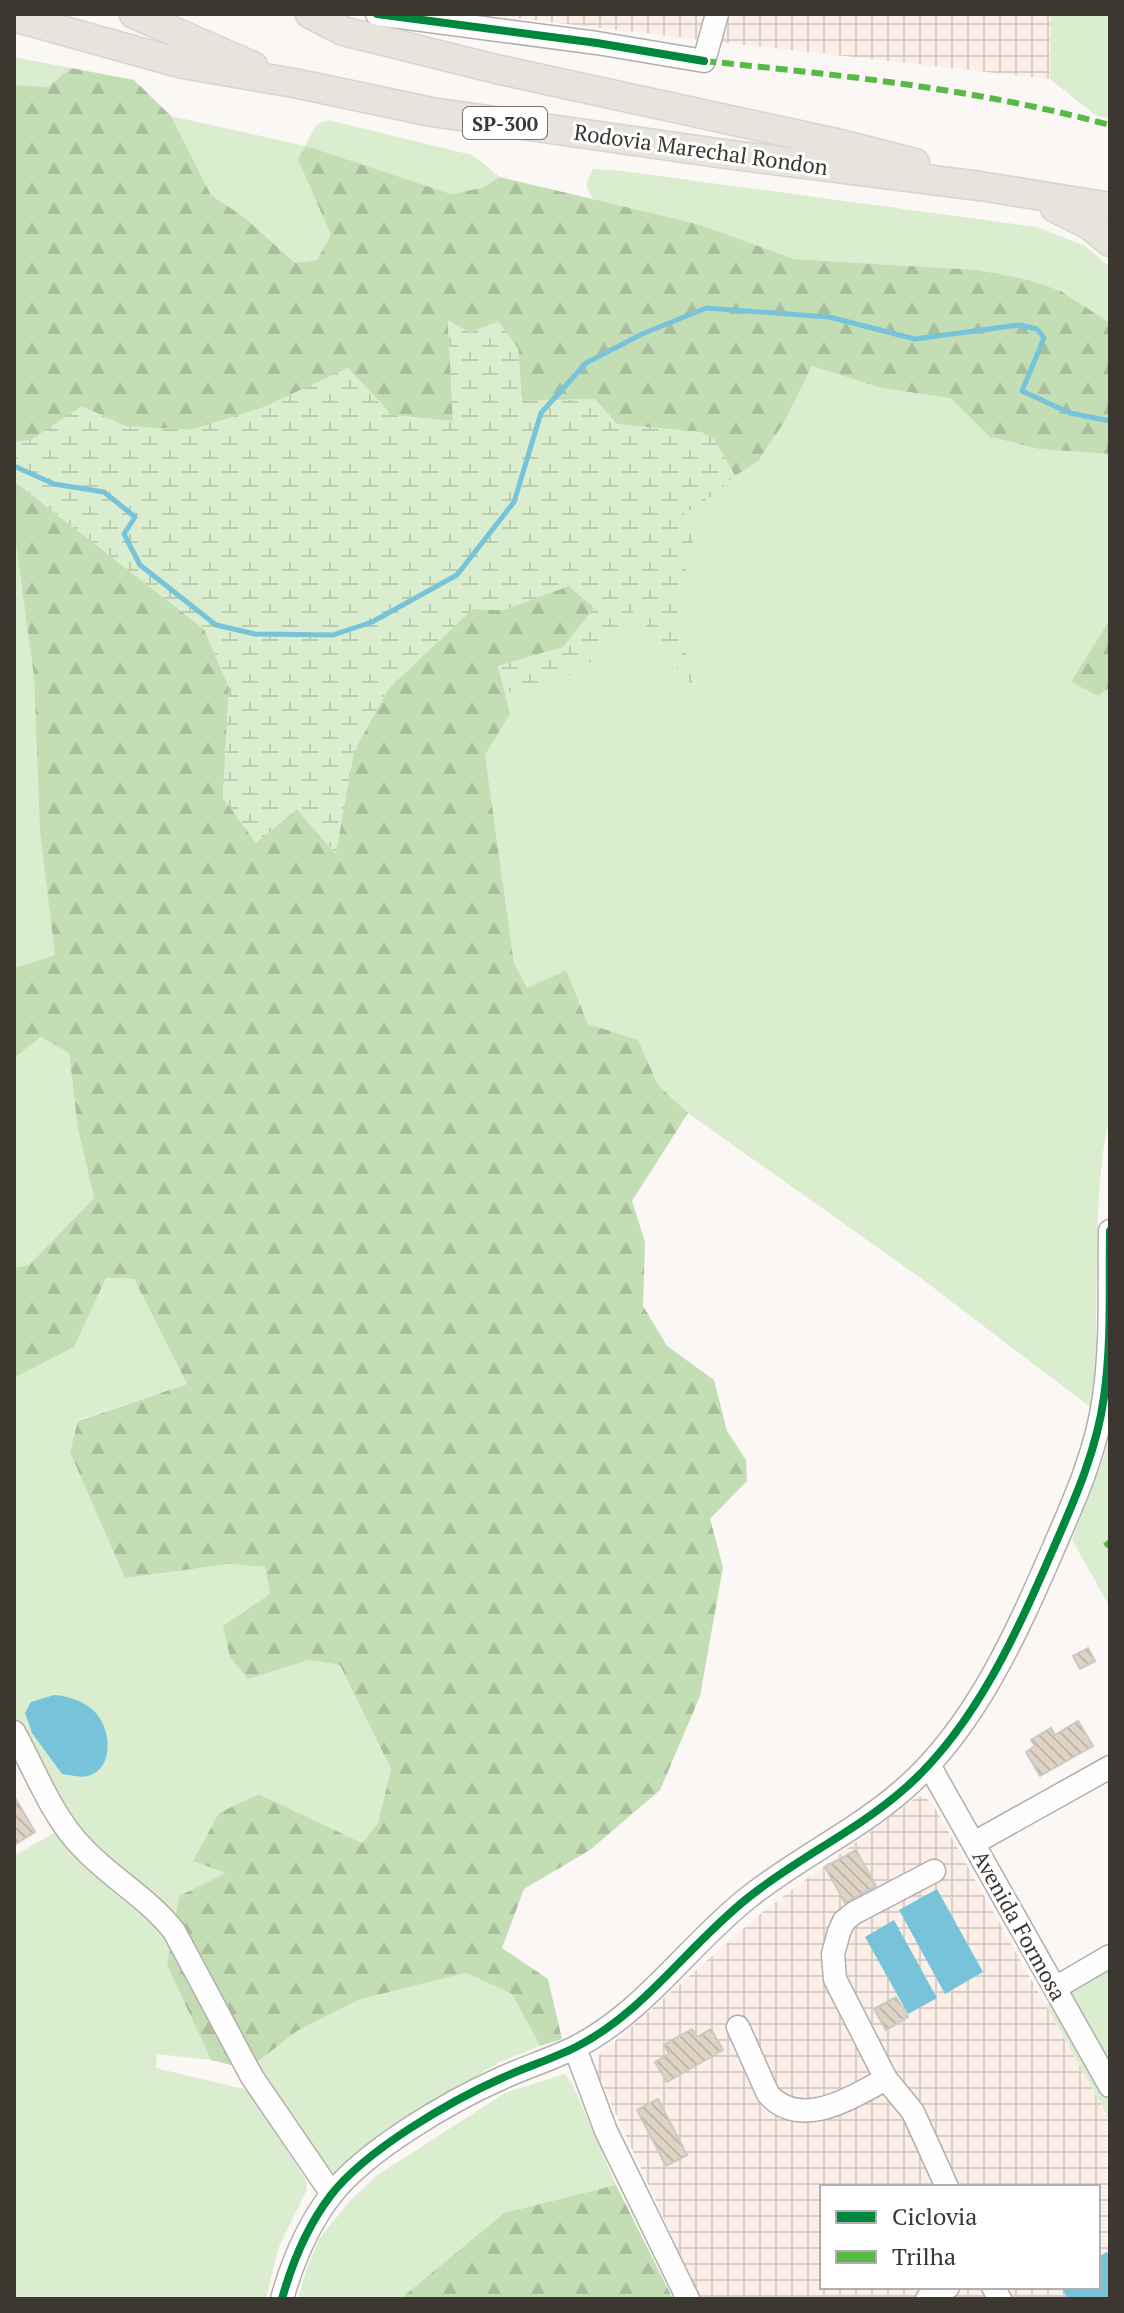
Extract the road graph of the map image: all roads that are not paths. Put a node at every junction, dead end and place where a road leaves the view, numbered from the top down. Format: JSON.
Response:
{"nodes":[{"id":1,"x":134,"y":14,"type":"edge"},
{"id":2,"x":310,"y":14,"type":"edge"},
{"id":3,"x":377,"y":14,"type":"edge"},
{"id":4,"x":717,"y":14,"type":"edge"},
{"id":5,"x":14,"y":17,"type":"edge"},
{"id":6,"x":457,"y":20,"type":"edge"},
{"id":7,"x":294,"y":83,"type":"junction"},
{"id":8,"x":993,"y":188,"type":"junction"},
{"id":9,"x":1110,"y":207,"type":"edge"},
{"id":10,"x":1110,"y":242,"type":"edge"},
{"id":11,"x":1110,"y":1231,"type":"edge"},
{"id":12,"x":14,"y":1732,"type":"edge"},
{"id":13,"x":929,"y":1765,"type":"junction"},
{"id":14,"x":1110,"y":1767,"type":"edge"},
{"id":15,"x":974,"y":1843,"type":"junction"},
{"id":16,"x":934,"y":1871,"type":"dead end"},
{"id":17,"x":1110,"y":1956,"type":"edge"},
{"id":18,"x":1055,"y":1988,"type":"junction"},
{"id":19,"x":738,"y":2027,"type":"dead end"},
{"id":20,"x":575,"y":2048,"type":"junction"},
{"id":21,"x":1108,"y":2076,"type":"edge"},
{"id":22,"x":886,"y":2079,"type":"junction"},
{"id":23,"x":946,"y":2185,"type":"edge"},
{"id":24,"x":332,"y":2194,"type":"junction"},
{"id":25,"x":944,"y":2289,"type":"edge"},
{"id":26,"x":282,"y":2299,"type":"edge"},
{"id":27,"x":688,"y":2299,"type":"edge"},
{"id":28,"x":927,"y":2299,"type":"edge"}],
"edges":[{"from":1,"to":7,"type":"main road","name":"Rodovia Marechal Rondon","number":"SP-300"},
{"from":2,"to":8,"type":"main road"},
{"from":3,"to":6,"type":"street"},
{"from":4,"to":6,"type":"street"},
{"from":5,"to":7,"type":"main road","name":"Rodovia Marechal Rondon","number":"SP-300"},
{"from":7,"to":8,"type":"main road","name":"Rodovia Marechal Rondon","number":"SP-300"},
{"from":8,"to":9,"type":"main road","name":"Rodovia Marechal Rondon","number":"SP-300"},
{"from":8,"to":10,"type":"main road"},
{"from":11,"to":13,"type":"street"},
{"from":12,"to":24,"type":"street"},
{"from":13,"to":15,"type":"street","name":"Avenida Formosa"},
{"from":13,"to":20,"type":"street"},
{"from":14,"to":15,"type":"street"},
{"from":15,"to":18,"type":"street","name":"Avenida Formosa"},
{"from":16,"to":22,"type":"street"},
{"from":17,"to":18,"type":"street"},
{"from":18,"to":21,"type":"street","name":"Avenida Formosa"},
{"from":19,"to":22,"type":"street"},
{"from":20,"to":24,"type":"street"},
{"from":20,"to":27,"type":"street"},
{"from":22,"to":23,"type":"street"},
{"from":24,"to":26,"type":"street"},
{"from":25,"to":28,"type":"street"}]}
